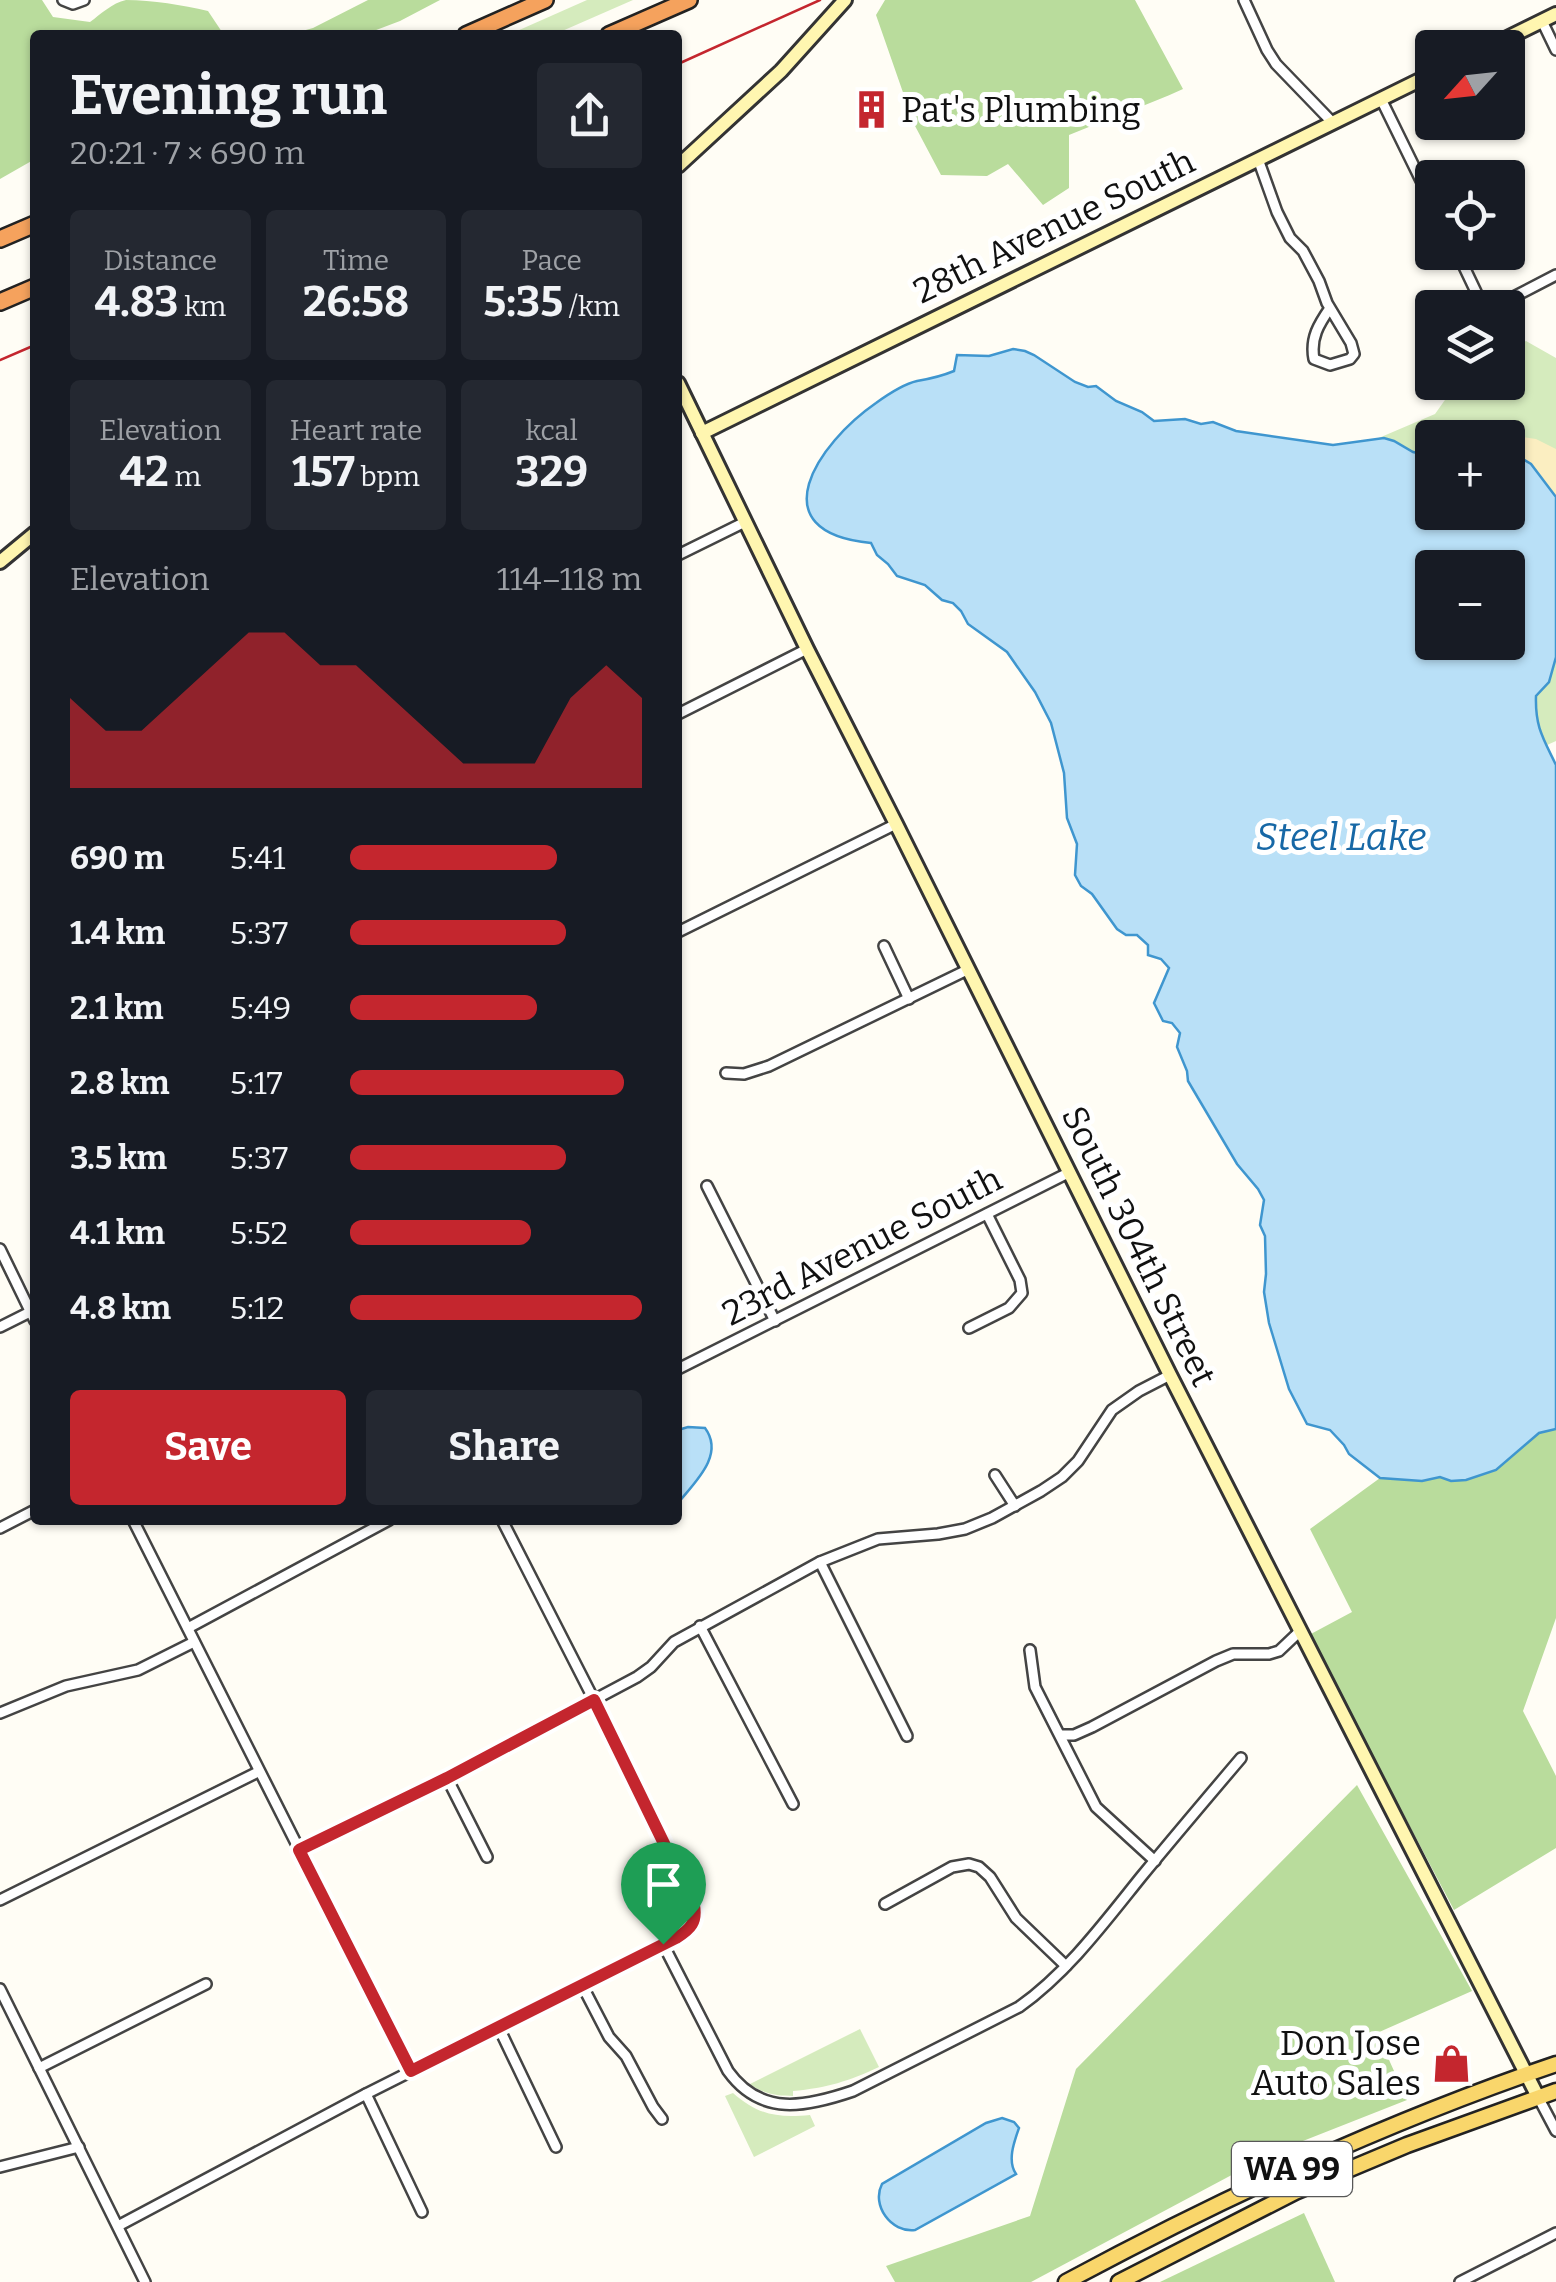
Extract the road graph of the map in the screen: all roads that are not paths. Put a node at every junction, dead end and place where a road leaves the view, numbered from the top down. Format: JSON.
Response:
{"nodes":[{"id":1,"x":63,"y":0,"type":"edge"},
{"id":2,"x":84,"y":0,"type":"edge"},
{"id":3,"x":546,"y":0,"type":"edge"},
{"id":4,"x":689,"y":0,"type":"edge"},
{"id":5,"x":845,"y":0,"type":"edge"},
{"id":6,"x":1244,"y":0,"type":"edge"},
{"id":7,"x":1556,"y":14,"type":"edge"},
{"id":8,"x":1542,"y":21,"type":"junction"},
{"id":9,"x":477,"y":30,"type":"edge"},
{"id":10,"x":620,"y":30,"type":"edge"},
{"id":11,"x":1524,"y":30,"type":"edge"},
{"id":12,"x":1556,"y":50,"type":"edge"},
{"id":13,"x":1415,"y":82,"type":"edge"},
{"id":14,"x":1381,"y":99,"type":"junction"},
{"id":15,"x":1332,"y":122,"type":"junction"},
{"id":16,"x":1258,"y":159,"type":"junction"},
{"id":17,"x":682,"y":162,"type":"edge"},
{"id":18,"x":1415,"y":168,"type":"edge"},
{"id":19,"x":30,"y":226,"type":"edge"},
{"id":20,"x":0,"y":239,"type":"edge"},
{"id":21,"x":1466,"y":270,"type":"edge"},
{"id":22,"x":1556,"y":275,"type":"edge"},
{"id":23,"x":30,"y":289,"type":"edge"},
{"id":24,"x":0,"y":302,"type":"edge"},
{"id":25,"x":1330,"y":308,"type":"junction"},
{"id":26,"x":682,"y":391,"type":"edge"},
{"id":27,"x":702,"y":433,"type":"junction"},
{"id":28,"x":745,"y":522,"type":"junction"},
{"id":29,"x":30,"y":537,"type":"edge"},
{"id":30,"x":682,"y":553,"type":"edge"},
{"id":31,"x":0,"y":562,"type":"edge"},
{"id":32,"x":806,"y":649,"type":"junction"},
{"id":33,"x":682,"y":712,"type":"edge"},
{"id":34,"x":896,"y":824,"type":"junction"},
{"id":35,"x":682,"y":930,"type":"edge"},
{"id":36,"x":884,"y":946,"type":"dead end"},
{"id":37,"x":967,"y":970,"type":"junction"},
{"id":38,"x":909,"y":999,"type":"junction"},
{"id":39,"x":726,"y":1073,"type":"dead end"},
{"id":40,"x":1070,"y":1172,"type":"junction"},
{"id":41,"x":707,"y":1186,"type":"dead end"},
{"id":42,"x":987,"y":1214,"type":"junction"},
{"id":43,"x":0,"y":1250,"type":"edge"},
{"id":44,"x":30,"y":1291,"type":"edge"},
{"id":45,"x":22,"y":1295,"type":"junction"},
{"id":46,"x":30,"y":1311,"type":"edge"},
{"id":47,"x":30,"y":1318,"type":"edge"},
{"id":48,"x":775,"y":1321,"type":"junction"},
{"id":49,"x":0,"y":1327,"type":"edge"},
{"id":50,"x":969,"y":1328,"type":"dead end"},
{"id":51,"x":682,"y":1367,"type":"edge"},
{"id":52,"x":1170,"y":1375,"type":"junction"},
{"id":53,"x":995,"y":1475,"type":"dead end"},
{"id":54,"x":1014,"y":1506,"type":"junction"},
{"id":55,"x":30,"y":1513,"type":"edge"},
{"id":56,"x":136,"y":1525,"type":"edge"},
{"id":57,"x":380,"y":1525,"type":"edge"},
{"id":58,"x":505,"y":1525,"type":"edge"},
{"id":59,"x":0,"y":1528,"type":"edge"},
{"id":60,"x":820,"y":1562,"type":"junction"},
{"id":61,"x":700,"y":1626,"type":"junction"},
{"id":62,"x":188,"y":1628,"type":"junction"},
{"id":63,"x":1300,"y":1632,"type":"junction"},
{"id":64,"x":194,"y":1642,"type":"junction"},
{"id":65,"x":1030,"y":1650,"type":"dead end"},
{"id":66,"x":594,"y":1700,"type":"junction"},
{"id":67,"x":0,"y":1712,"type":"edge"},
{"id":68,"x":1061,"y":1735,"type":"junction"},
{"id":69,"x":907,"y":1736,"type":"dead end"},
{"id":70,"x":1241,"y":1758,"type":"dead end"},
{"id":71,"x":258,"y":1772,"type":"junction"},
{"id":72,"x":447,"y":1778,"type":"junction"},
{"id":73,"x":793,"y":1804,"type":"dead end"},
{"id":74,"x":299,"y":1850,"type":"junction"},
{"id":75,"x":487,"y":1857,"type":"dead end"},
{"id":76,"x":1155,"y":1861,"type":"junction"},
{"id":77,"x":0,"y":1900,"type":"edge"},
{"id":78,"x":885,"y":1904,"type":"dead end"},
{"id":79,"x":663,"y":1944,"type":"junction"},
{"id":80,"x":1066,"y":1966,"type":"junction"},
{"id":81,"x":206,"y":1984,"type":"dead end"},
{"id":82,"x":582,"y":1985,"type":"junction"},
{"id":83,"x":0,"y":1990,"type":"edge"},
{"id":84,"x":498,"y":2026,"type":"junction"},
{"id":85,"x":1556,"y":2064,"type":"edge"},
{"id":86,"x":39,"y":2068,"type":"junction"},
{"id":87,"x":411,"y":2071,"type":"junction"},
{"id":88,"x":1526,"y":2074,"type":"junction"},
{"id":89,"x":1556,"y":2090,"type":"edge"},
{"id":90,"x":366,"y":2094,"type":"junction"},
{"id":91,"x":1538,"y":2097,"type":"junction"},
{"id":92,"x":662,"y":2119,"type":"dead end"},
{"id":93,"x":1556,"y":2131,"type":"edge"},
{"id":94,"x":556,"y":2147,"type":"dead end"},
{"id":95,"x":79,"y":2148,"type":"junction"},
{"id":96,"x":0,"y":2167,"type":"edge"},
{"id":97,"x":422,"y":2212,"type":"dead end"},
{"id":98,"x":118,"y":2226,"type":"junction"},
{"id":99,"x":1556,"y":2233,"type":"edge"},
{"id":100,"x":145,"y":2282,"type":"edge"},
{"id":101,"x":1066,"y":2282,"type":"edge"},
{"id":102,"x":1119,"y":2282,"type":"edge"},
{"id":103,"x":1460,"y":2282,"type":"edge"}],
"edges":[{"from":1,"to":2,"type":"street"},
{"from":3,"to":9,"type":"highway"},
{"from":4,"to":10,"type":"highway"},
{"from":5,"to":17,"type":"street"},
{"from":6,"to":15,"type":"street"},
{"from":7,"to":8,"type":"street"},
{"from":8,"to":11,"type":"street"},
{"from":8,"to":12,"type":"street"},
{"from":13,"to":14,"type":"street","name":"28th Avenue South"},
{"from":14,"to":15,"type":"street","name":"28th Avenue South"},
{"from":14,"to":18,"type":"street"},
{"from":15,"to":16,"type":"street","name":"28th Avenue South"},
{"from":16,"to":25,"type":"street"},
{"from":16,"to":27,"type":"street","name":"28th Avenue South"},
{"from":19,"to":20,"type":"highway"},
{"from":21,"to":22,"type":"street"},
{"from":23,"to":24,"type":"highway"},
{"from":25,"to":25,"type":"street"},
{"from":26,"to":27,"type":"street","name":"South 304th Street"},
{"from":27,"to":28,"type":"street","name":"South 304th Street"},
{"from":28,"to":30,"type":"street"},
{"from":28,"to":32,"type":"street","name":"South 304th Street"},
{"from":29,"to":31,"type":"street"},
{"from":32,"to":33,"type":"street"},
{"from":32,"to":34,"type":"street","name":"South 304th Street"},
{"from":34,"to":35,"type":"street"},
{"from":34,"to":37,"type":"street","name":"South 304th Street"},
{"from":36,"to":38,"type":"street"},
{"from":37,"to":38,"type":"street"},
{"from":37,"to":40,"type":"street","name":"South 304th Street"},
{"from":38,"to":39,"type":"street"},
{"from":40,"to":42,"type":"street","name":"23rd Avenue South"},
{"from":40,"to":52,"type":"street","name":"South 304th Street"},
{"from":41,"to":48,"type":"street"},
{"from":42,"to":48,"type":"street","name":"23rd Avenue South"},
{"from":42,"to":50,"type":"street"},
{"from":43,"to":45,"type":"street"},
{"from":44,"to":45,"type":"street"},
{"from":45,"to":46,"type":"street"},
{"from":47,"to":49,"type":"street"},
{"from":48,"to":51,"type":"street","name":"23rd Avenue South"},
{"from":52,"to":54,"type":"street"},
{"from":52,"to":63,"type":"street","name":"South 304th Street"},
{"from":53,"to":54,"type":"street"},
{"from":54,"to":60,"type":"street"},
{"from":55,"to":59,"type":"street"},
{"from":56,"to":62,"type":"street"},
{"from":57,"to":62,"type":"street"},
{"from":58,"to":66,"type":"street"},
{"from":60,"to":61,"type":"street"},
{"from":60,"to":69,"type":"street"},
{"from":61,"to":66,"type":"street"},
{"from":61,"to":73,"type":"street"},
{"from":62,"to":64,"type":"street"},
{"from":63,"to":68,"type":"street"},
{"from":63,"to":88,"type":"street","name":"South 304th Street"},
{"from":64,"to":67,"type":"street"},
{"from":64,"to":71,"type":"street"},
{"from":65,"to":68,"type":"street"},
{"from":66,"to":72,"type":"street"},
{"from":66,"to":79,"type":"street"},
{"from":68,"to":76,"type":"street"},
{"from":70,"to":76,"type":"street"},
{"from":71,"to":74,"type":"street"},
{"from":71,"to":77,"type":"street"},
{"from":72,"to":74,"type":"street"},
{"from":72,"to":75,"type":"street"},
{"from":74,"to":87,"type":"street"},
{"from":76,"to":80,"type":"street"},
{"from":78,"to":80,"type":"street"},
{"from":79,"to":80,"type":"street"},
{"from":79,"to":82,"type":"street"},
{"from":81,"to":86,"type":"street"},
{"from":82,"to":84,"type":"street"},
{"from":82,"to":92,"type":"street"},
{"from":83,"to":86,"type":"street"},
{"from":84,"to":87,"type":"street"},
{"from":84,"to":94,"type":"street"},
{"from":85,"to":88,"type":"main road","number":"WA 99"},
{"from":86,"to":95,"type":"street"},
{"from":87,"to":90,"type":"street"},
{"from":88,"to":91,"type":"street","name":"South 304th Street"},
{"from":88,"to":101,"type":"main road","number":"WA 99"},
{"from":89,"to":91,"type":"main road","number":"WA 99"},
{"from":90,"to":97,"type":"street"},
{"from":90,"to":98,"type":"street"},
{"from":91,"to":93,"type":"street","name":"South 304th Street"},
{"from":91,"to":102,"type":"main road","number":"WA 99"},
{"from":95,"to":96,"type":"street"},
{"from":95,"to":98,"type":"street"},
{"from":98,"to":100,"type":"street"},
{"from":99,"to":103,"type":"street"}]}
